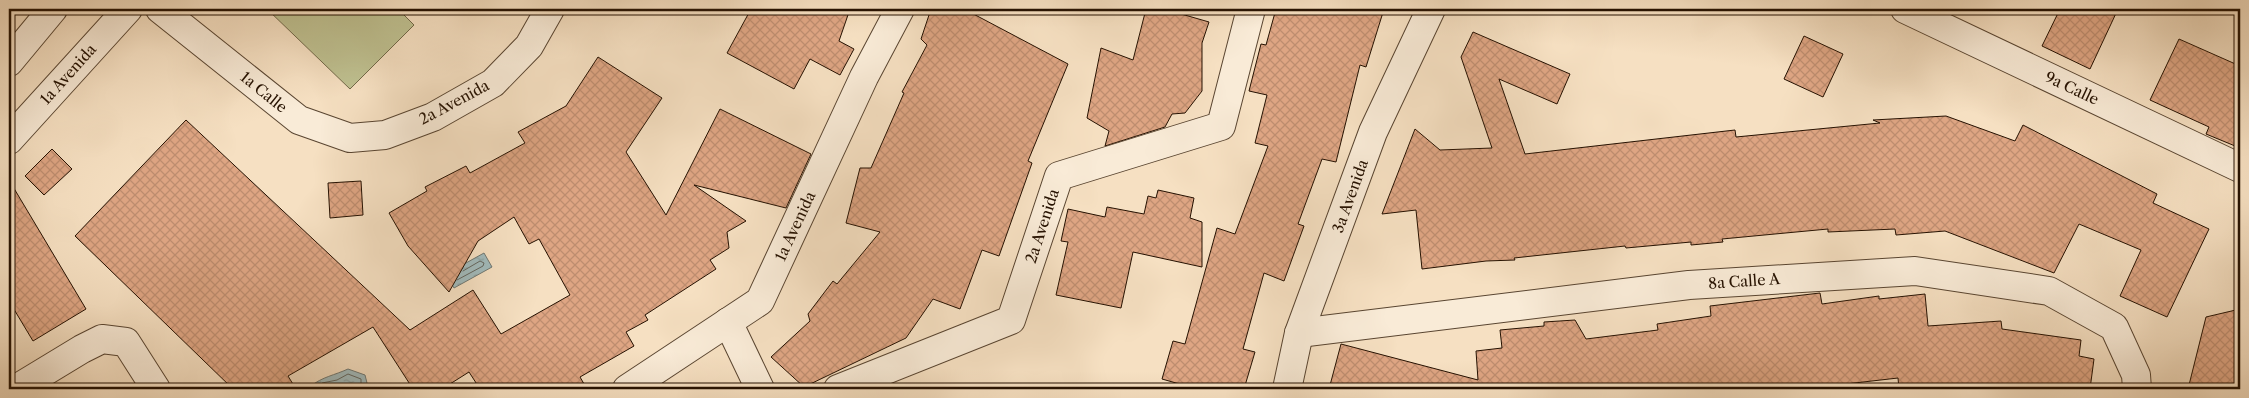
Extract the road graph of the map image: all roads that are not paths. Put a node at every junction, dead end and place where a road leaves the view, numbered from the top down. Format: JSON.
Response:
{"nodes":[{"id":1,"x":53,"y":9,"type":"edge"},
{"id":2,"x":128,"y":9,"type":"edge"},
{"id":3,"x":160,"y":9,"type":"edge"},
{"id":4,"x":550,"y":9,"type":"edge"},
{"id":5,"x":900,"y":9,"type":"edge"},
{"id":6,"x":1251,"y":9,"type":"edge"},
{"id":7,"x":1431,"y":9,"type":"edge"},
{"id":8,"x":1905,"y":9,"type":"edge"},
{"id":9,"x":9,"y":62,"type":"edge"},
{"id":10,"x":385,"y":136,"type":"joint"},
{"id":11,"x":9,"y":140,"type":"edge"},
{"id":12,"x":2240,"y":168,"type":"edge"},
{"id":13,"x":728,"y":322,"type":"junction"},
{"id":14,"x":1299,"y":333,"type":"junction"},
{"id":15,"x":16,"y":389,"type":"edge"},
{"id":16,"x":156,"y":389,"type":"edge"},
{"id":17,"x":627,"y":389,"type":"edge"},
{"id":18,"x":760,"y":389,"type":"edge"},
{"id":19,"x":838,"y":389,"type":"edge"},
{"id":20,"x":1287,"y":389,"type":"edge"},
{"id":21,"x":2137,"y":389,"type":"edge"}],
"edges":[{"from":1,"to":9,"type":"street"},
{"from":2,"to":11,"type":"street","name":"1a Avenida"},
{"from":3,"to":10,"type":"street","name":"1a Calle"},
{"from":4,"to":10,"type":"street","name":"2a Avenida"},
{"from":5,"to":13,"type":"street","name":"1a Avenida"},
{"from":6,"to":19,"type":"street","name":"2a Avenida"},
{"from":7,"to":14,"type":"street","name":"3a Avenida"},
{"from":8,"to":12,"type":"street","name":"9a Calle"},
{"from":13,"to":17,"type":"street","name":"1a Avenida"},
{"from":13,"to":18,"type":"street"},
{"from":14,"to":20,"type":"street","name":"3a Avenida"},
{"from":14,"to":21,"type":"street","name":"8a Calle A"},
{"from":15,"to":16,"type":"street"}]}
